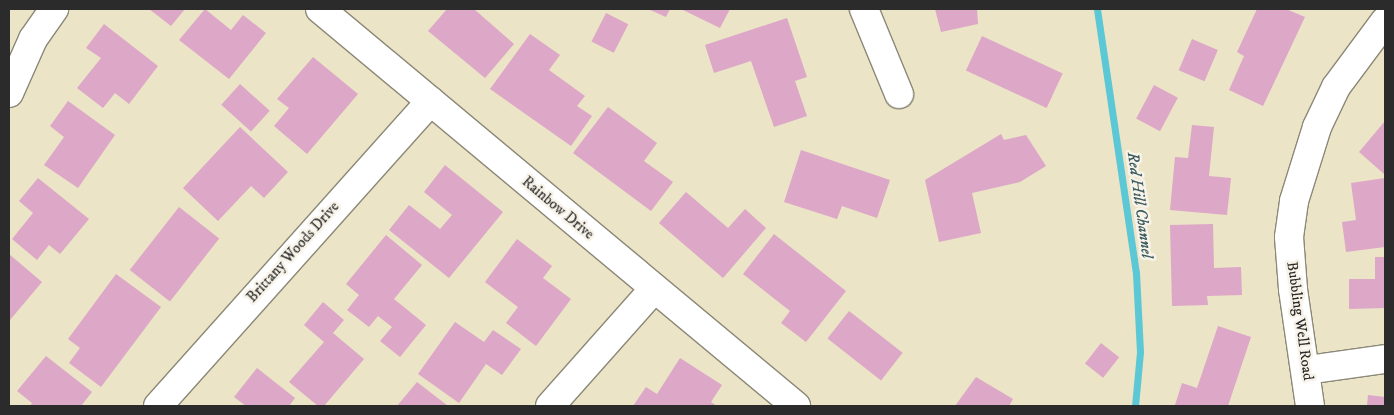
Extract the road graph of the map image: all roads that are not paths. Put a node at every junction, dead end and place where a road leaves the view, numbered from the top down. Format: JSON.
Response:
{"nodes":[{"id":1,"x":54,"y":9,"type":"edge"},
{"id":2,"x":320,"y":9,"type":"edge"},
{"id":3,"x":864,"y":9,"type":"edge"},
{"id":4,"x":1385,"y":21,"type":"edge"},
{"id":5,"x":9,"y":93,"type":"edge"},
{"id":6,"x":899,"y":94,"type":"dead end"},
{"id":7,"x":431,"y":101,"type":"junction"},
{"id":8,"x":654,"y":289,"type":"junction"},
{"id":9,"x":1385,"y":359,"type":"edge"},
{"id":10,"x":1307,"y":370,"type":"junction"},
{"id":11,"x":158,"y":406,"type":"edge"},
{"id":12,"x":550,"y":406,"type":"edge"},
{"id":13,"x":796,"y":406,"type":"edge"},
{"id":14,"x":1310,"y":406,"type":"edge"}],
"edges":[{"from":1,"to":5,"type":"street"},
{"from":2,"to":7,"type":"street","name":"Rainbow Drive"},
{"from":3,"to":6,"type":"street"},
{"from":4,"to":10,"type":"street","name":"Bubbling Well Road"},
{"from":7,"to":8,"type":"street","name":"Rainbow Drive"},
{"from":7,"to":11,"type":"street","name":"Brittany Woods Drive"},
{"from":8,"to":12,"type":"street"},
{"from":8,"to":13,"type":"street","name":"Rainbow Drive"},
{"from":9,"to":10,"type":"street"},
{"from":10,"to":14,"type":"street","name":"Bubbling Well Road"}]}
